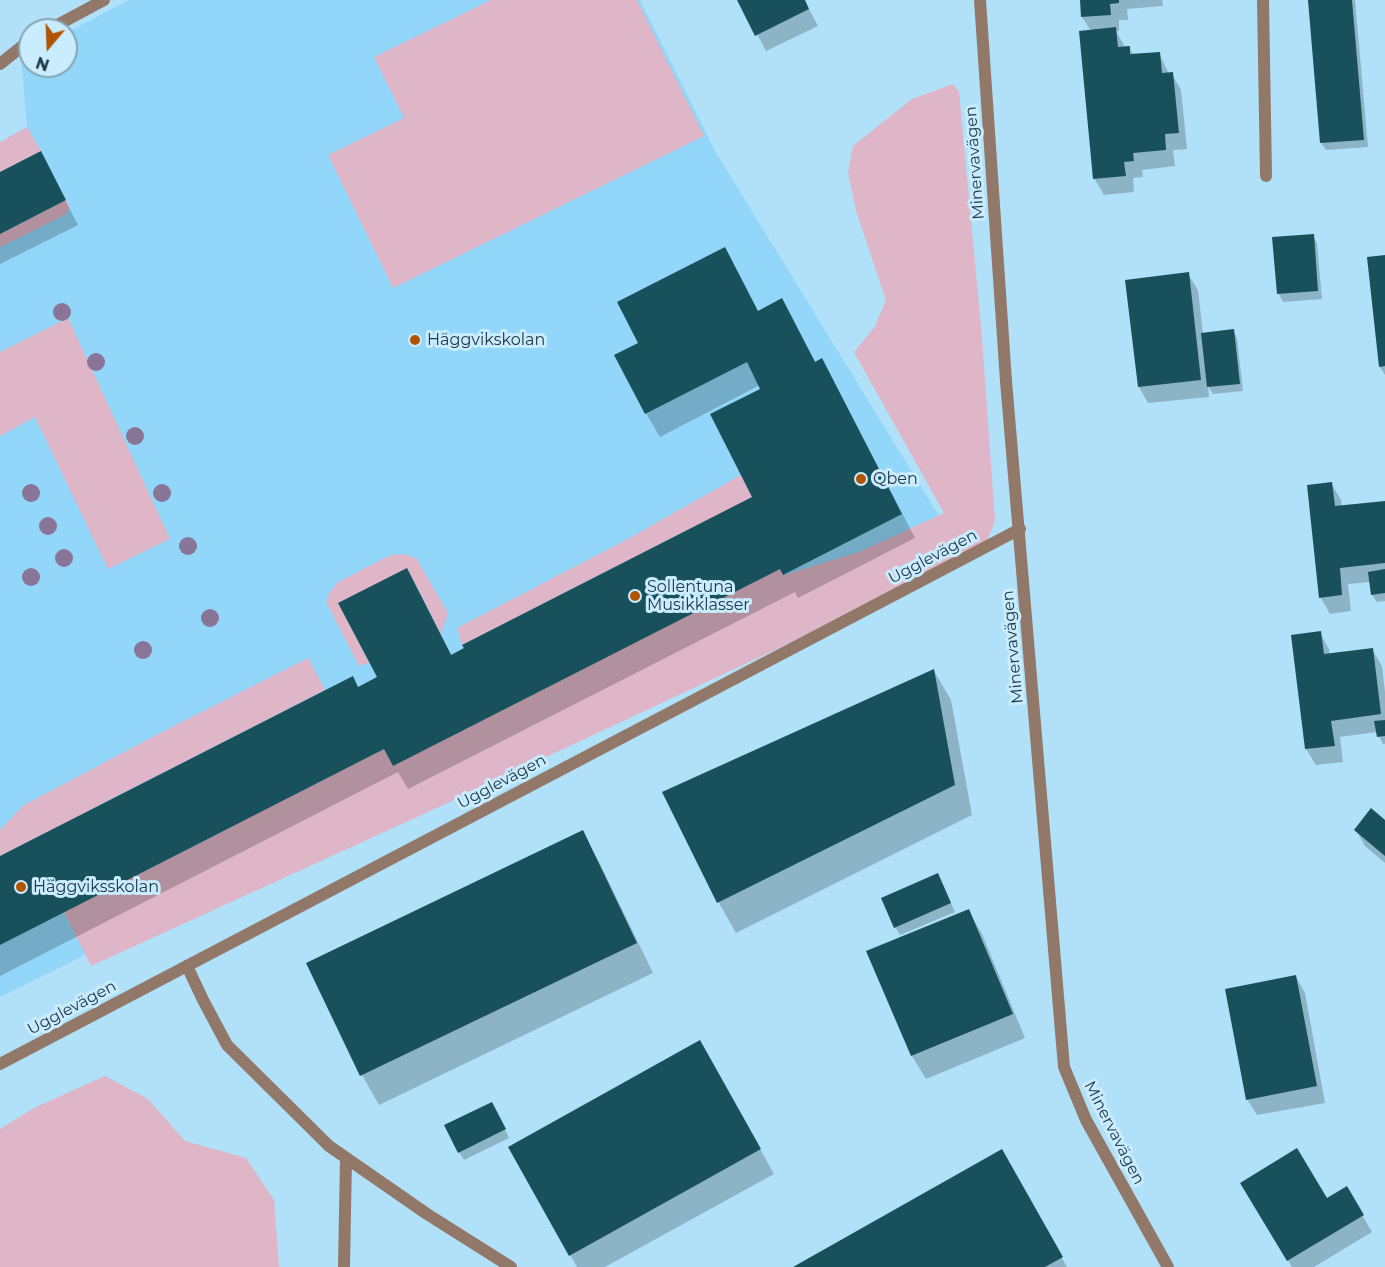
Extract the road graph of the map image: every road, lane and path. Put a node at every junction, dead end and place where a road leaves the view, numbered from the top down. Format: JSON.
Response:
{"nodes":[{"id":1,"x":104,"y":0,"type":"edge"},
{"id":2,"x":980,"y":0,"type":"edge"},
{"id":3,"x":1263,"y":0,"type":"edge"},
{"id":4,"x":70,"y":18,"type":"edge"},
{"id":5,"x":18,"y":50,"type":"edge"},
{"id":6,"x":0,"y":64,"type":"edge"},
{"id":7,"x":1266,"y":176,"type":"dead end"},
{"id":8,"x":1020,"y":530,"type":"junction"},
{"id":9,"x":188,"y":966,"type":"junction"},
{"id":10,"x":0,"y":1064,"type":"edge"},
{"id":11,"x":346,"y":1158,"type":"junction"},
{"id":12,"x":344,"y":1267,"type":"edge"},
{"id":13,"x":511,"y":1267,"type":"edge"},
{"id":14,"x":1168,"y":1267,"type":"edge"}],
"edges":[{"from":1,"to":4,"type":"street"},
{"from":2,"to":8,"type":"street","name":"Minervavägen"},
{"from":3,"to":7,"type":"street"},
{"from":5,"to":6,"type":"street"},
{"from":8,"to":9,"type":"street","name":"Ugglevägen"},
{"from":8,"to":14,"type":"street","name":"Minervavägen"},
{"from":9,"to":10,"type":"street","name":"Ugglevägen"},
{"from":9,"to":11,"type":"street"},
{"from":11,"to":12,"type":"street"},
{"from":11,"to":13,"type":"street"}]}
